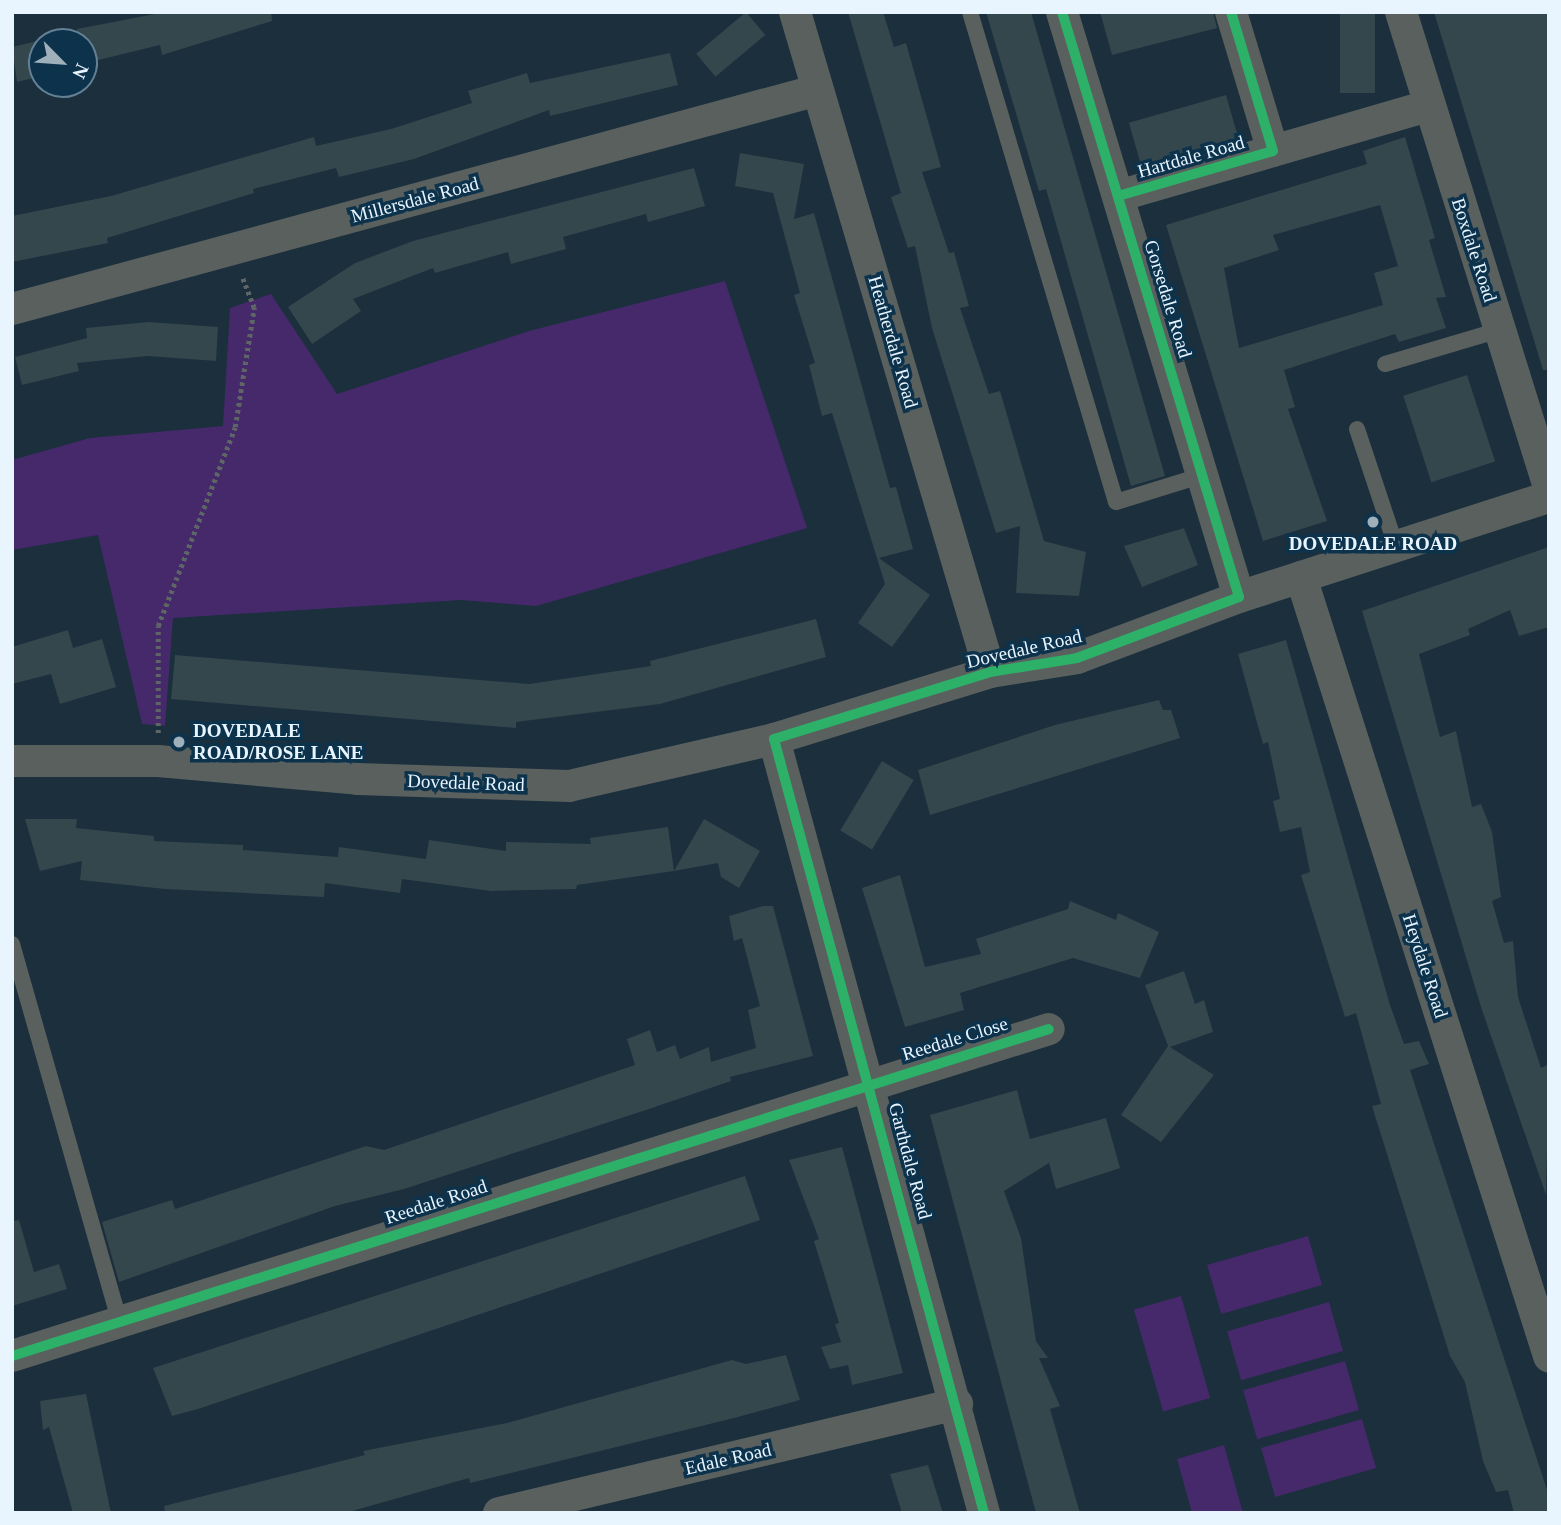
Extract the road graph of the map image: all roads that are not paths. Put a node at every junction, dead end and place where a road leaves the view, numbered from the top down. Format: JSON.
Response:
{"nodes":[{"id":1,"x":795,"y":12,"type":"edge"},
{"id":2,"x":970,"y":12,"type":"edge"},
{"id":3,"x":1062,"y":12,"type":"edge"},
{"id":4,"x":1231,"y":12,"type":"edge"},
{"id":5,"x":1401,"y":12,"type":"edge"},
{"id":6,"x":818,"y":90,"type":"junction"},
{"id":7,"x":1428,"y":106,"type":"junction"},
{"id":8,"x":1273,"y":151,"type":"junction"},
{"id":9,"x":1118,"y":196,"type":"junction"},
{"id":10,"x":12,"y":309,"type":"edge"},
{"id":11,"x":1500,"y":330,"type":"junction"},
{"id":12,"x":1385,"y":364,"type":"dead end"},
{"id":13,"x":1357,"y":429,"type":"dead end"},
{"id":14,"x":1203,"y":475,"type":"junction"},
{"id":15,"x":1549,"y":488,"type":"edge"},
{"id":16,"x":1549,"y":497,"type":"edge"},
{"id":17,"x":1396,"y":546,"type":"junction"},
{"id":18,"x":1301,"y":577,"type":"junction"},
{"id":19,"x":1240,"y":597,"type":"junction"},
{"id":20,"x":990,"y":672,"type":"junction"},
{"id":21,"x":774,"y":739,"type":"junction"},
{"id":22,"x":12,"y":761,"type":"edge"},
{"id":23,"x":12,"y":944,"type":"edge"},
{"id":24,"x":1049,"y":1029,"type":"dead end"},
{"id":25,"x":871,"y":1083,"type":"junction"},
{"id":26,"x":119,"y":1320,"type":"junction"},
{"id":27,"x":12,"y":1356,"type":"edge"},
{"id":28,"x":1549,"y":1356,"type":"edge"},
{"id":29,"x":957,"y":1404,"type":"junction"},
{"id":30,"x":499,"y":1513,"type":"edge"},
{"id":31,"x":984,"y":1513,"type":"edge"}],
"edges":[{"from":1,"to":6,"type":"street","name":"Heatherdale Road"},
{"from":2,"to":14,"type":"lane"},
{"from":3,"to":9,"type":"street","name":"Gorsedale Road"},
{"from":4,"to":8,"type":"street"},
{"from":5,"to":7,"type":"street","name":"Boxdale Road"},
{"from":6,"to":10,"type":"street","name":"Millersdale Road"},
{"from":6,"to":20,"type":"street","name":"Heatherdale Road"},
{"from":7,"to":8,"type":"street","name":"Hartdale Road"},
{"from":7,"to":11,"type":"street","name":"Boxdale Road"},
{"from":8,"to":9,"type":"street","name":"Hartdale Road"},
{"from":9,"to":14,"type":"street","name":"Gorsedale Road"},
{"from":11,"to":12,"type":"lane"},
{"from":11,"to":15,"type":"street","name":"Boxdale Road"},
{"from":13,"to":17,"type":"lane"},
{"from":14,"to":19,"type":"street","name":"Gorsedale Road"},
{"from":16,"to":17,"type":"street","name":"Dovedale Road"},
{"from":17,"to":18,"type":"street","name":"Dovedale Road"},
{"from":18,"to":19,"type":"street","name":"Dovedale Road"},
{"from":18,"to":28,"type":"street","name":"Heydale Road"},
{"from":19,"to":20,"type":"street","name":"Dovedale Road"},
{"from":20,"to":21,"type":"street","name":"Dovedale Road"},
{"from":21,"to":22,"type":"street","name":"Dovedale Road"},
{"from":21,"to":25,"type":"street","name":"Garthdale Road"},
{"from":23,"to":26,"type":"lane"},
{"from":24,"to":25,"type":"street","name":"Reedale Close"},
{"from":25,"to":26,"type":"street","name":"Reedale Road"},
{"from":25,"to":29,"type":"street","name":"Garthdale Road"},
{"from":26,"to":27,"type":"street","name":"Reedale Road"},
{"from":29,"to":30,"type":"street","name":"Edale Road"},
{"from":29,"to":31,"type":"street","name":"Garthdale Road"}]}
